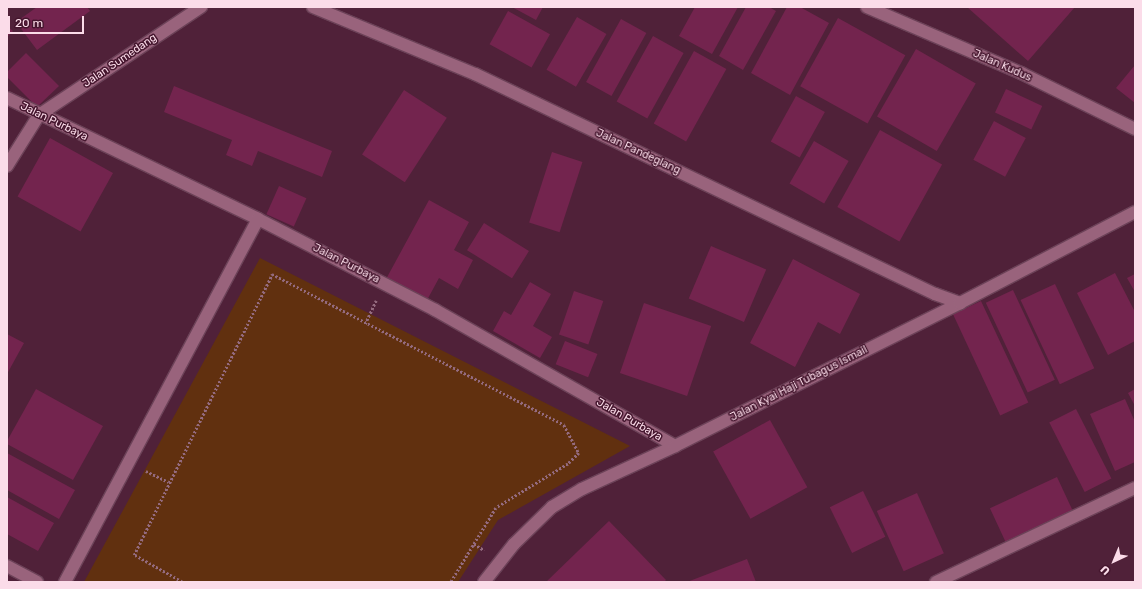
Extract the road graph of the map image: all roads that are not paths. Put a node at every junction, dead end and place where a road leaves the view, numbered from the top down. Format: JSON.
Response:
{"nodes":[{"id":1,"x":201,"y":7,"type":"edge"},
{"id":2,"x":313,"y":7,"type":"edge"},
{"id":3,"x":866,"y":7,"type":"edge"},
{"id":4,"x":7,"y":98,"type":"edge"},
{"id":5,"x":39,"y":115,"type":"junction"},
{"id":6,"x":1135,"y":129,"type":"edge"},
{"id":7,"x":7,"y":166,"type":"edge"},
{"id":8,"x":1135,"y":212,"type":"edge"},
{"id":9,"x":258,"y":219,"type":"junction"},
{"id":10,"x":960,"y":303,"type":"junction"},
{"id":11,"x":675,"y":446,"type":"junction"},
{"id":12,"x":1135,"y":488,"type":"edge"},
{"id":13,"x":7,"y":566,"type":"edge"},
{"id":14,"x":37,"y":582,"type":"edge"},
{"id":15,"x":65,"y":582,"type":"edge"},
{"id":16,"x":484,"y":582,"type":"edge"},
{"id":17,"x":936,"y":582,"type":"edge"}],
"edges":[{"from":1,"to":5,"type":"street","name":"Jalan Sumedang"},
{"from":2,"to":10,"type":"street","name":"Jalan Pandeglang"},
{"from":3,"to":6,"type":"street","name":"Jalan Kudus"},
{"from":4,"to":5,"type":"street","name":"Jalan Purbaya"},
{"from":5,"to":7,"type":"street"},
{"from":5,"to":9,"type":"street","name":"Jalan Purbaya"},
{"from":8,"to":10,"type":"street","name":"Jalan Kyai Haji Tubagus Ismail"},
{"from":9,"to":11,"type":"street","name":"Jalan Purbaya"},
{"from":9,"to":15,"type":"street"},
{"from":10,"to":11,"type":"street","name":"Jalan Kyai Haji Tubagus Ismail"},
{"from":11,"to":16,"type":"street","name":"Jalan Kyai Haji Tubagus Ismail"},
{"from":12,"to":17,"type":"street"},
{"from":13,"to":14,"type":"street"}]}
